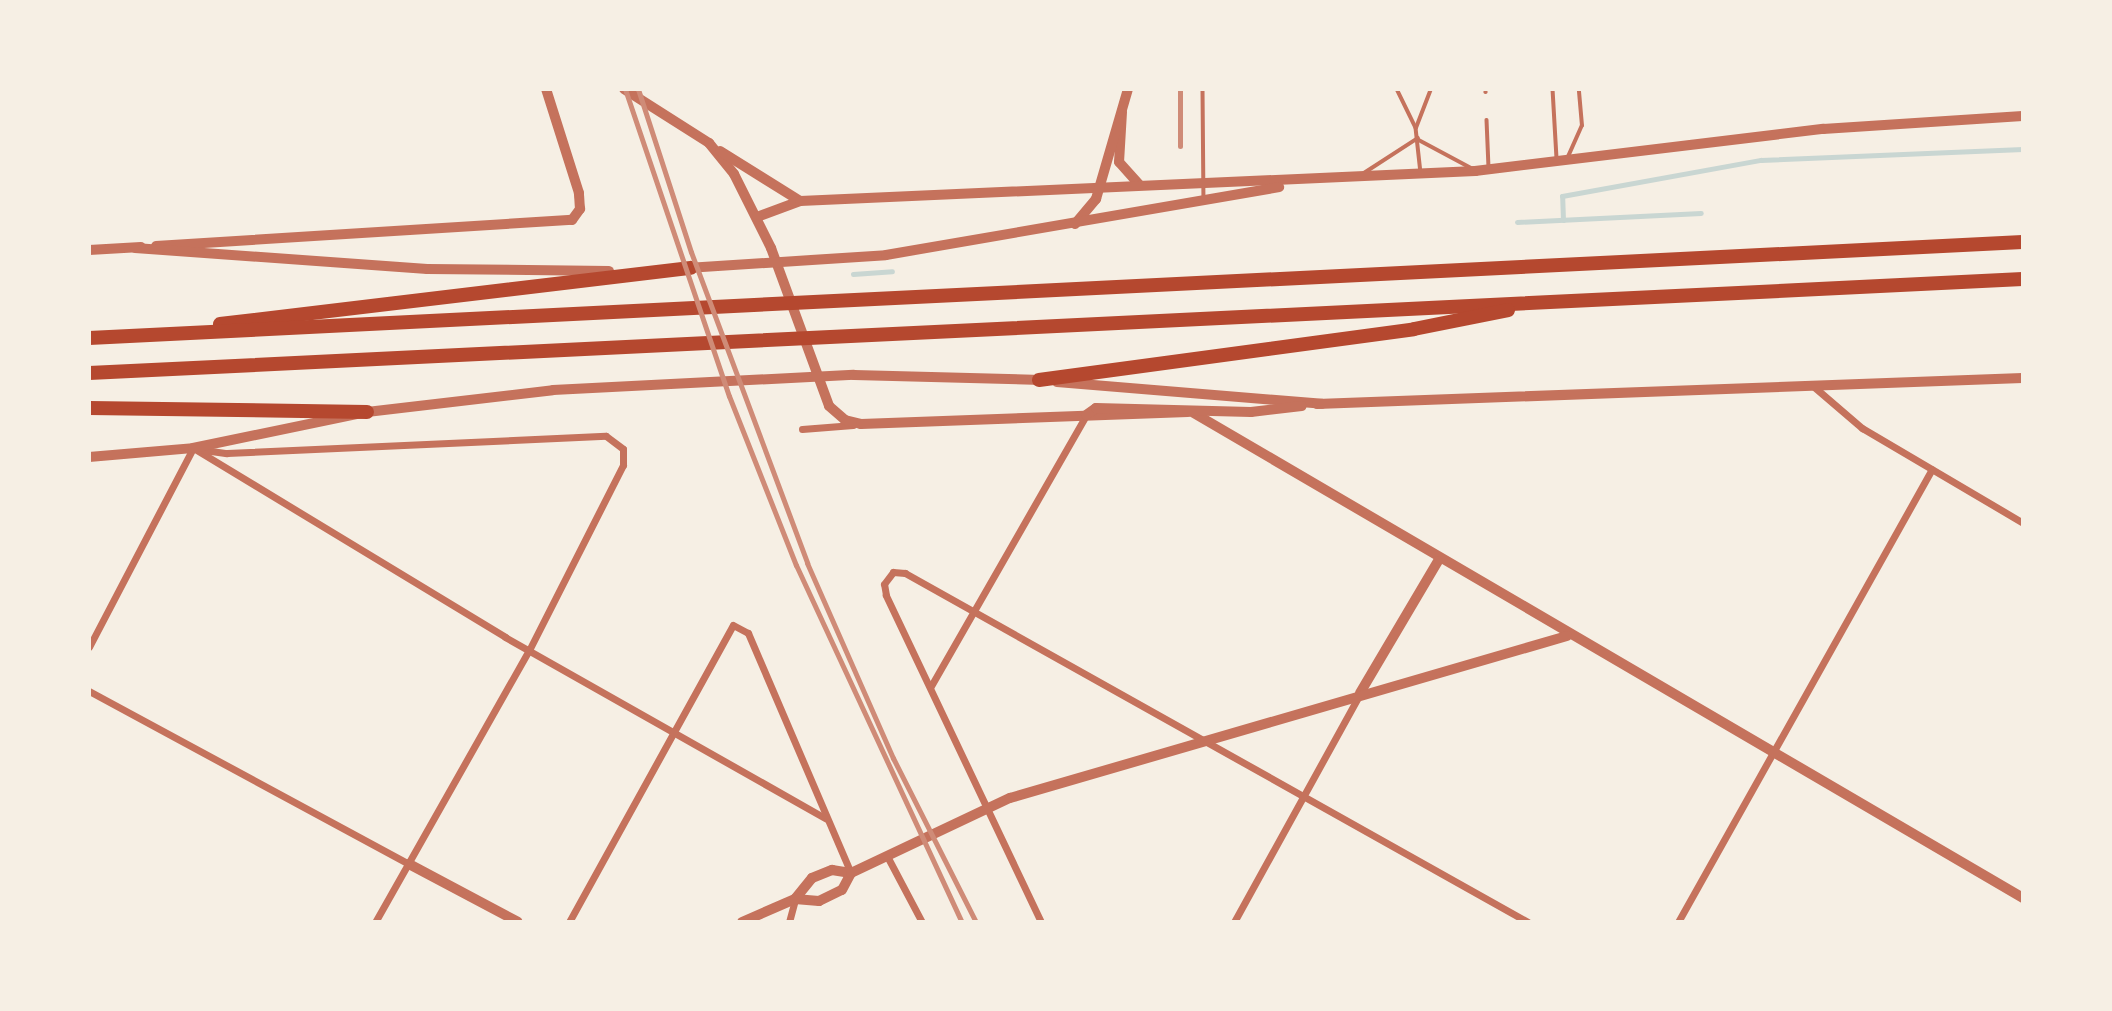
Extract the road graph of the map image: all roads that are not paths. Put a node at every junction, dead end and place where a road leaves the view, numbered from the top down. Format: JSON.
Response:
{"nodes":[{"id":1,"x":546,"y":89,"type":"edge"},
{"id":2,"x":624,"y":89,"type":"edge"},
{"id":3,"x":1128,"y":89,"type":"edge"},
{"id":4,"x":1203,"y":89,"type":"edge"},
{"id":5,"x":1397,"y":89,"type":"edge"},
{"id":6,"x":1431,"y":89,"type":"edge"},
{"id":7,"x":1553,"y":89,"type":"edge"},
{"id":8,"x":1579,"y":89,"type":"edge"},
{"id":9,"x":1122,"y":112,"type":"junction"},
{"id":10,"x":2023,"y":116,"type":"edge"},
{"id":11,"x":1487,"y":120,"type":"dead end"},
{"id":12,"x":1416,"y":128,"type":"junction"},
{"id":13,"x":1418,"y":138,"type":"junction"},
{"id":14,"x":709,"y":143,"type":"junction"},
{"id":15,"x":1561,"y":164,"type":"junction"},
{"id":16,"x":1489,"y":170,"type":"junction"},
{"id":17,"x":1475,"y":171,"type":"junction"},
{"id":18,"x":1421,"y":173,"type":"junction"},
{"id":19,"x":1361,"y":177,"type":"junction"},
{"id":20,"x":1299,"y":182,"type":"junction"},
{"id":21,"x":1203,"y":183,"type":"junction"},
{"id":22,"x":1140,"y":185,"type":"junction"},
{"id":23,"x":1099,"y":188,"type":"junction"},
{"id":24,"x":800,"y":201,"type":"junction"},
{"id":25,"x":1204,"y":202,"type":"junction"},
{"id":26,"x":757,"y":217,"type":"junction"},
{"id":27,"x":1074,"y":225,"type":"junction"},
{"id":28,"x":2023,"y":242,"type":"edge"},
{"id":29,"x":135,"y":248,"type":"junction"},
{"id":30,"x":89,"y":250,"type":"edge"},
{"id":31,"x":691,"y":268,"type":"junction"},
{"id":32,"x":2023,"y":279,"type":"edge"},
{"id":33,"x":1554,"y":301,"type":"junction"},
{"id":34,"x":149,"y":335,"type":"junction"},
{"id":35,"x":89,"y":338,"type":"edge"},
{"id":36,"x":89,"y":373,"type":"edge"},
{"id":37,"x":2023,"y":379,"type":"edge"},
{"id":38,"x":1038,"y":380,"type":"junction"},
{"id":39,"x":1809,"y":383,"type":"junction"},
{"id":40,"x":1322,"y":404,"type":"junction"},
{"id":41,"x":89,"y":408,"type":"edge"},
{"id":42,"x":367,"y":412,"type":"junction"},
{"id":43,"x":1192,"y":412,"type":"junction"},
{"id":44,"x":1086,"y":415,"type":"junction"},
{"id":45,"x":861,"y":424,"type":"junction"},
{"id":46,"x":802,"y":429,"type":"dead end"},
{"id":47,"x":193,"y":448,"type":"junction"},
{"id":48,"x":89,"y":457,"type":"edge"},
{"id":49,"x":1932,"y":469,"type":"junction"},
{"id":50,"x":2023,"y":523,"type":"edge"},
{"id":51,"x":1438,"y":561,"type":"junction"},
{"id":52,"x":973,"y":613,"type":"junction"},
{"id":53,"x":1567,"y":636,"type":"junction"},
{"id":54,"x":89,"y":647,"type":"edge"},
{"id":55,"x":529,"y":650,"type":"junction"},
{"id":56,"x":931,"y":687,"type":"junction"},
{"id":57,"x":89,"y":691,"type":"edge"},
{"id":58,"x":1360,"y":693,"type":"junction"},
{"id":59,"x":671,"y":731,"type":"junction"},
{"id":60,"x":1204,"y":741,"type":"junction"},
{"id":61,"x":1772,"y":755,"type":"junction"},
{"id":62,"x":1303,"y":797,"type":"junction"},
{"id":63,"x":987,"y":808,"type":"junction"},
{"id":64,"x":825,"y":818,"type":"junction"},
{"id":65,"x":887,"y":856,"type":"junction"},
{"id":66,"x":409,"y":864,"type":"junction"},
{"id":67,"x":850,"y":873,"type":"junction"},
{"id":68,"x":795,"y":898,"type":"junction"},
{"id":69,"x":2023,"y":898,"type":"edge"},
{"id":70,"x":375,"y":922,"type":"edge"},
{"id":71,"x":518,"y":922,"type":"edge"},
{"id":72,"x":569,"y":922,"type":"edge"},
{"id":73,"x":742,"y":922,"type":"edge"},
{"id":74,"x":789,"y":922,"type":"edge"},
{"id":75,"x":922,"y":922,"type":"edge"},
{"id":76,"x":1041,"y":922,"type":"edge"},
{"id":77,"x":1234,"y":922,"type":"edge"},
{"id":78,"x":1528,"y":922,"type":"edge"},
{"id":79,"x":1678,"y":922,"type":"edge"}],
"edges":[{"from":1,"to":29,"type":"street"},
{"from":2,"to":14,"type":"street"},
{"from":3,"to":9,"type":"street"},
{"from":4,"to":21,"type":"lane"},
{"from":5,"to":12,"type":"lane"},
{"from":6,"to":12,"type":"lane"},
{"from":7,"to":15,"type":"lane"},
{"from":8,"to":15,"type":"lane"},
{"from":9,"to":22,"type":"street"},
{"from":9,"to":23,"type":"street"},
{"from":10,"to":15,"type":"street"},
{"from":11,"to":16,"type":"lane"},
{"from":12,"to":13,"type":"lane"},
{"from":13,"to":17,"type":"lane"},
{"from":13,"to":18,"type":"lane"},
{"from":13,"to":19,"type":"lane"},
{"from":14,"to":24,"type":"street"},
{"from":14,"to":26,"type":"street"},
{"from":15,"to":16,"type":"street"},
{"from":16,"to":17,"type":"street"},
{"from":17,"to":18,"type":"street"},
{"from":18,"to":19,"type":"street"},
{"from":19,"to":20,"type":"street"},
{"from":20,"to":21,"type":"street"},
{"from":20,"to":25,"type":"street"},
{"from":21,"to":22,"type":"street"},
{"from":21,"to":25,"type":"lane"},
{"from":22,"to":23,"type":"street"},
{"from":23,"to":24,"type":"street"},
{"from":23,"to":27,"type":"street"},
{"from":24,"to":26,"type":"street"},
{"from":25,"to":27,"type":"street"},
{"from":26,"to":45,"type":"street"},
{"from":27,"to":31,"type":"street"},
{"from":28,"to":34,"type":"highway"},
{"from":29,"to":30,"type":"street"},
{"from":29,"to":31,"type":"street"},
{"from":31,"to":34,"type":"highway"},
{"from":32,"to":33,"type":"highway"},
{"from":33,"to":36,"type":"highway"},
{"from":33,"to":38,"type":"highway"},
{"from":34,"to":35,"type":"highway"},
{"from":37,"to":39,"type":"street"},
{"from":38,"to":40,"type":"street"},
{"from":38,"to":42,"type":"street"},
{"from":39,"to":40,"type":"street"},
{"from":39,"to":49,"type":"street"},
{"from":40,"to":43,"type":"street"},
{"from":41,"to":42,"type":"highway"},
{"from":42,"to":47,"type":"street"},
{"from":43,"to":44,"type":"street"},
{"from":43,"to":51,"type":"street"},
{"from":44,"to":45,"type":"street"},
{"from":44,"to":52,"type":"street"},
{"from":45,"to":46,"type":"street"},
{"from":47,"to":48,"type":"street"},
{"from":47,"to":54,"type":"street"},
{"from":47,"to":55,"type":"street"},
{"from":47,"to":55,"type":"street"},
{"from":49,"to":50,"type":"street"},
{"from":49,"to":61,"type":"street"},
{"from":51,"to":53,"type":"street"},
{"from":51,"to":58,"type":"street"},
{"from":52,"to":56,"type":"street"},
{"from":52,"to":56,"type":"street"},
{"from":52,"to":60,"type":"street"},
{"from":53,"to":58,"type":"street"},
{"from":53,"to":61,"type":"street"},
{"from":55,"to":59,"type":"street"},
{"from":55,"to":66,"type":"street"},
{"from":56,"to":63,"type":"street"},
{"from":57,"to":66,"type":"street"},
{"from":58,"to":60,"type":"street"},
{"from":58,"to":62,"type":"street"},
{"from":59,"to":64,"type":"street"},
{"from":59,"to":64,"type":"street"},
{"from":59,"to":72,"type":"street"},
{"from":60,"to":62,"type":"street"},
{"from":60,"to":63,"type":"street"},
{"from":61,"to":69,"type":"street"},
{"from":61,"to":79,"type":"street"},
{"from":62,"to":77,"type":"street"},
{"from":62,"to":78,"type":"street"},
{"from":63,"to":65,"type":"street"},
{"from":63,"to":76,"type":"street"},
{"from":64,"to":67,"type":"street"},
{"from":65,"to":67,"type":"street"},
{"from":65,"to":75,"type":"street"},
{"from":66,"to":70,"type":"street"},
{"from":66,"to":71,"type":"street"},
{"from":67,"to":68,"type":"street"},
{"from":67,"to":68,"type":"street"},
{"from":68,"to":73,"type":"street"},
{"from":68,"to":74,"type":"street"}]}
